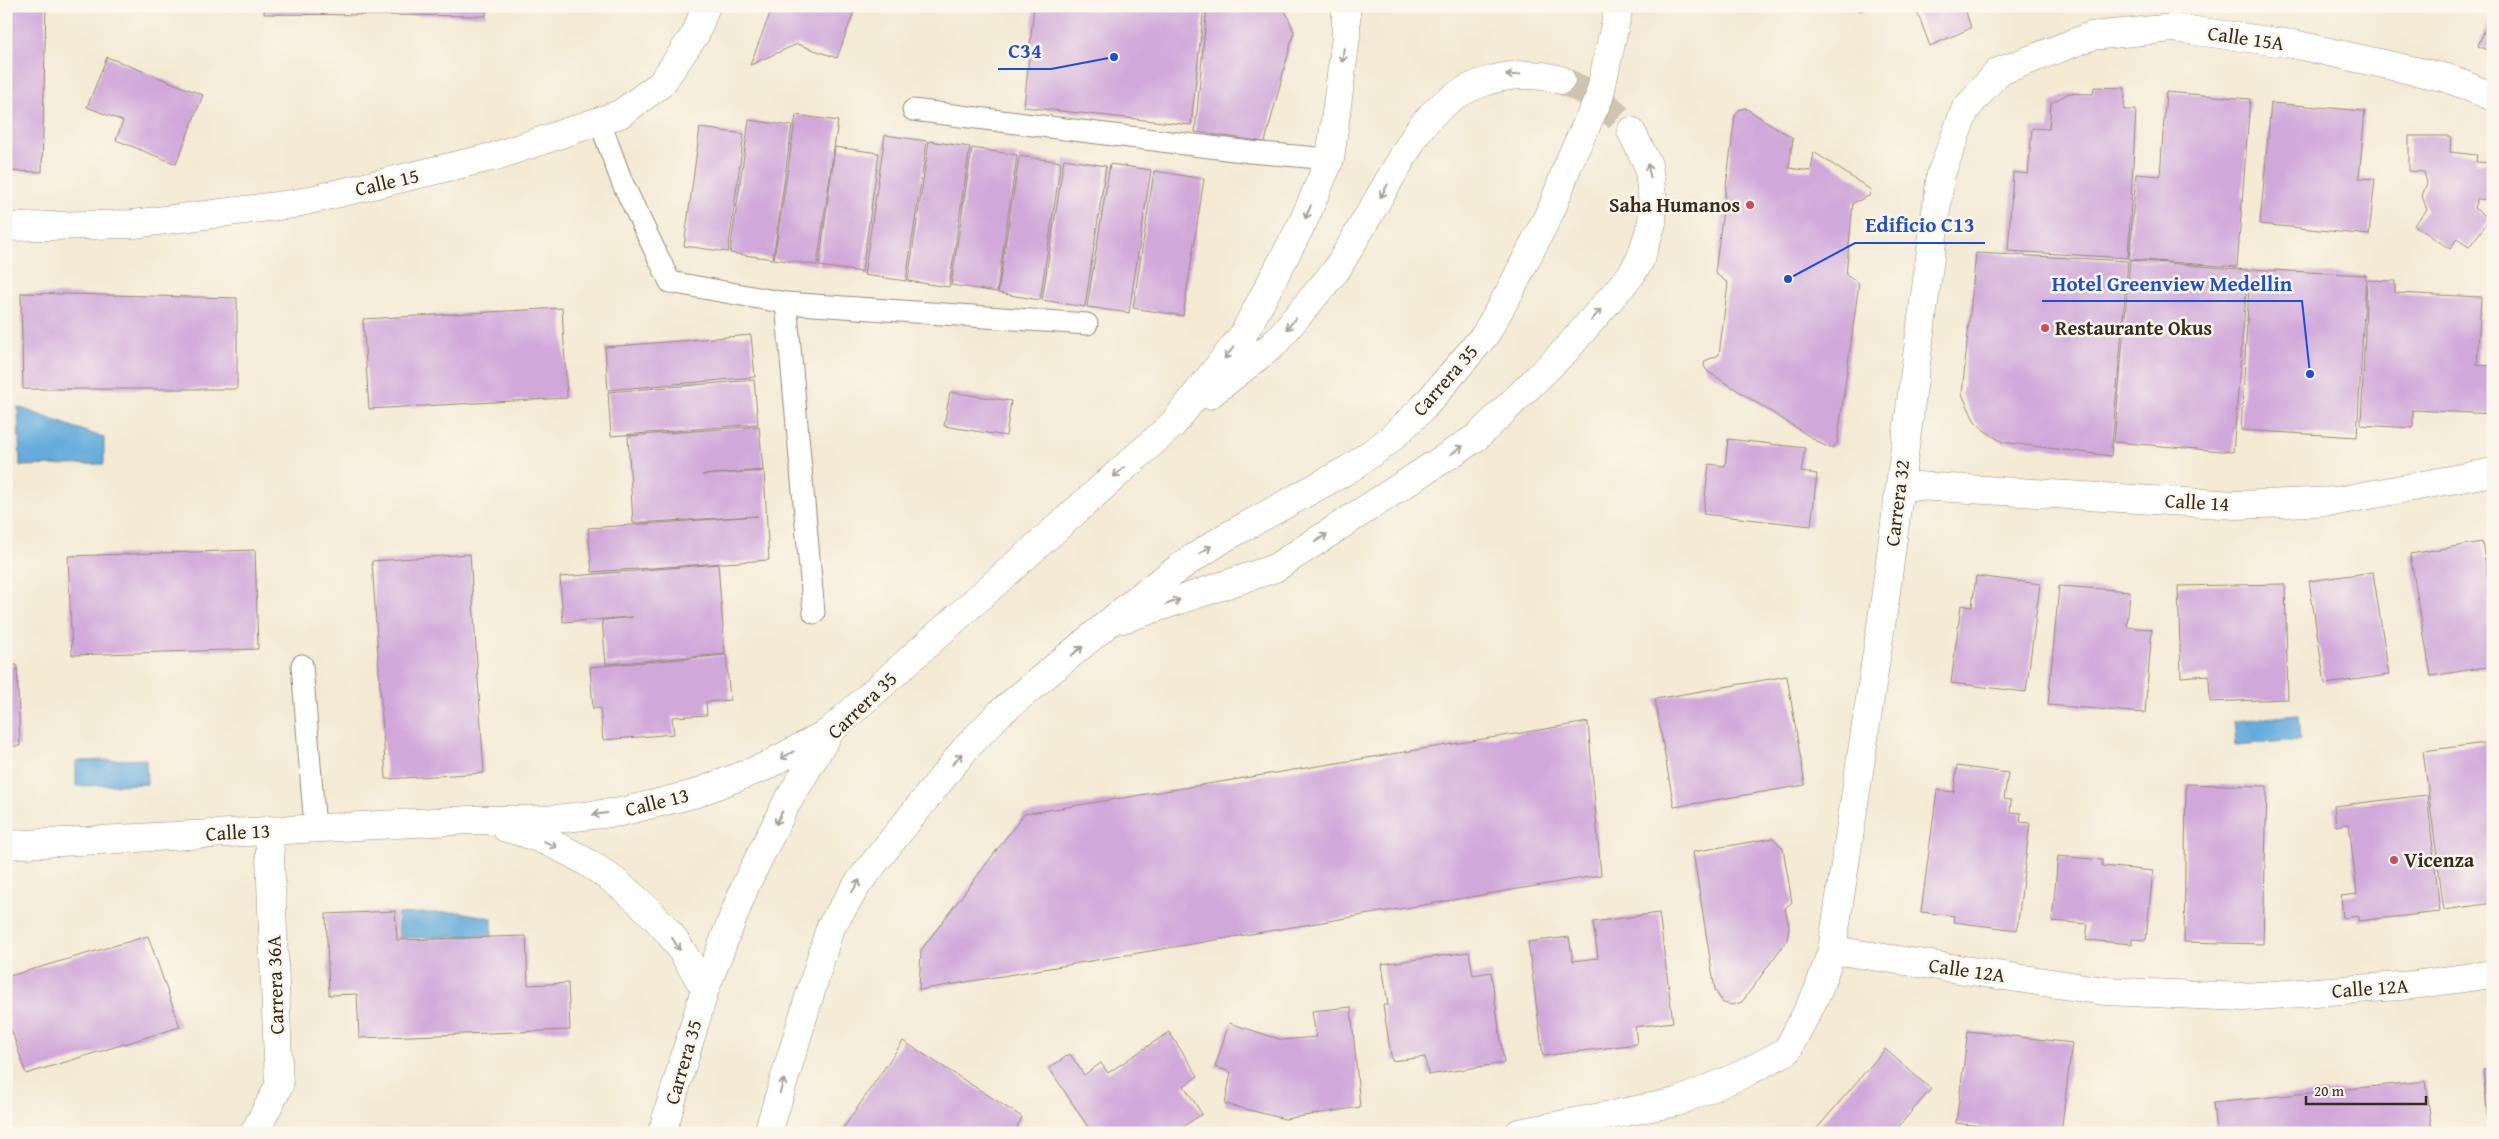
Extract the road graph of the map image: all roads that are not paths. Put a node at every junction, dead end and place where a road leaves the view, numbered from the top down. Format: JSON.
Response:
{"nodes":[{"id":1,"x":706,"y":6,"type":"edge"},
{"id":2,"x":1346,"y":6,"type":"edge"},
{"id":3,"x":1619,"y":6,"type":"edge"},
{"id":4,"x":1998,"y":72,"type":"joint"},
{"id":5,"x":1562,"y":80,"type":"tunnel mouth"},
{"id":6,"x":2493,"y":97,"type":"edge"},
{"id":7,"x":913,"y":110,"type":"dead end"},
{"id":8,"x":600,"y":122,"type":"junction"},
{"id":9,"x":1631,"y":131,"type":"tunnel mouth"},
{"id":10,"x":1330,"y":159,"type":"junction"},
{"id":11,"x":6,"y":227,"type":"edge"},
{"id":12,"x":786,"y":303,"type":"junction"},
{"id":13,"x":1087,"y":324,"type":"dead end"},
{"id":14,"x":1172,"y":424,"type":"junction"},
{"id":15,"x":2493,"y":472,"type":"edge"},
{"id":16,"x":1900,"y":485,"type":"junction"},
{"id":17,"x":814,"y":614,"type":"dead end"},
{"id":18,"x":1110,"y":623,"type":"junction"},
{"id":19,"x":302,"y":665,"type":"dead end"},
{"id":20,"x":830,"y":731,"type":"junction"},
{"id":21,"x":470,"y":820,"type":"junction"},
{"id":22,"x":315,"y":828,"type":"junction"},
{"id":23,"x":269,"y":830,"type":"junction"},
{"id":24,"x":6,"y":845,"type":"edge"},
{"id":25,"x":1832,"y":950,"type":"junction"},
{"id":26,"x":2493,"y":974,"type":"edge"},
{"id":27,"x":705,"y":989,"type":"junction"},
{"id":28,"x":254,"y":1133,"type":"edge"},
{"id":29,"x":662,"y":1133,"type":"edge"},
{"id":30,"x":768,"y":1133,"type":"edge"},
{"id":31,"x":1519,"y":1133,"type":"edge"}],
"edges":[{"from":1,"to":8,"type":"street","name":"Calle 15"},
{"from":2,"to":10,"type":"street","name":"Carrera 35","one_way":true},
{"from":18,"to":3,"type":"street","name":"Carrera 35","one_way":true},
{"from":4,"to":6,"type":"street","name":"Calle 15A"},
{"from":4,"to":16,"type":"street","name":"Carrera 32"},
{"from":5,"to":14,"type":"street","name":"Carrera 35","one_way":true},
{"from":7,"to":10,"type":"lane"},
{"from":8,"to":11,"type":"street","name":"Calle 15"},
{"from":8,"to":12,"type":"lane"},
{"from":18,"to":9,"type":"street","name":"Carrera 35","one_way":true},
{"from":10,"to":14,"type":"street","name":"Carrera 35","one_way":true},
{"from":12,"to":13,"type":"lane"},
{"from":12,"to":17,"type":"lane"},
{"from":14,"to":20,"type":"street","name":"Carrera 35","one_way":true},
{"from":15,"to":16,"type":"street","name":"Calle 14"},
{"from":16,"to":25,"type":"street","name":"Carrera 32"},
{"from":30,"to":18,"type":"street","name":"Carrera 35","one_way":true},
{"from":19,"to":22,"type":"lane"},
{"from":20,"to":21,"type":"street","name":"Calle 13","one_way":true},
{"from":20,"to":27,"type":"street","name":"Carrera 35","one_way":true},
{"from":21,"to":22,"type":"street","name":"Calle 13"},
{"from":21,"to":27,"type":"street","name":"Calle 13","one_way":true},
{"from":22,"to":23,"type":"street","name":"Calle 13"},
{"from":23,"to":24,"type":"street","name":"Calle 13"},
{"from":23,"to":28,"type":"street","name":"Carrera 36A"},
{"from":25,"to":26,"type":"street","name":"Calle 12A"},
{"from":25,"to":31,"type":"street"},
{"from":27,"to":29,"type":"street","name":"Carrera 35"}]}
